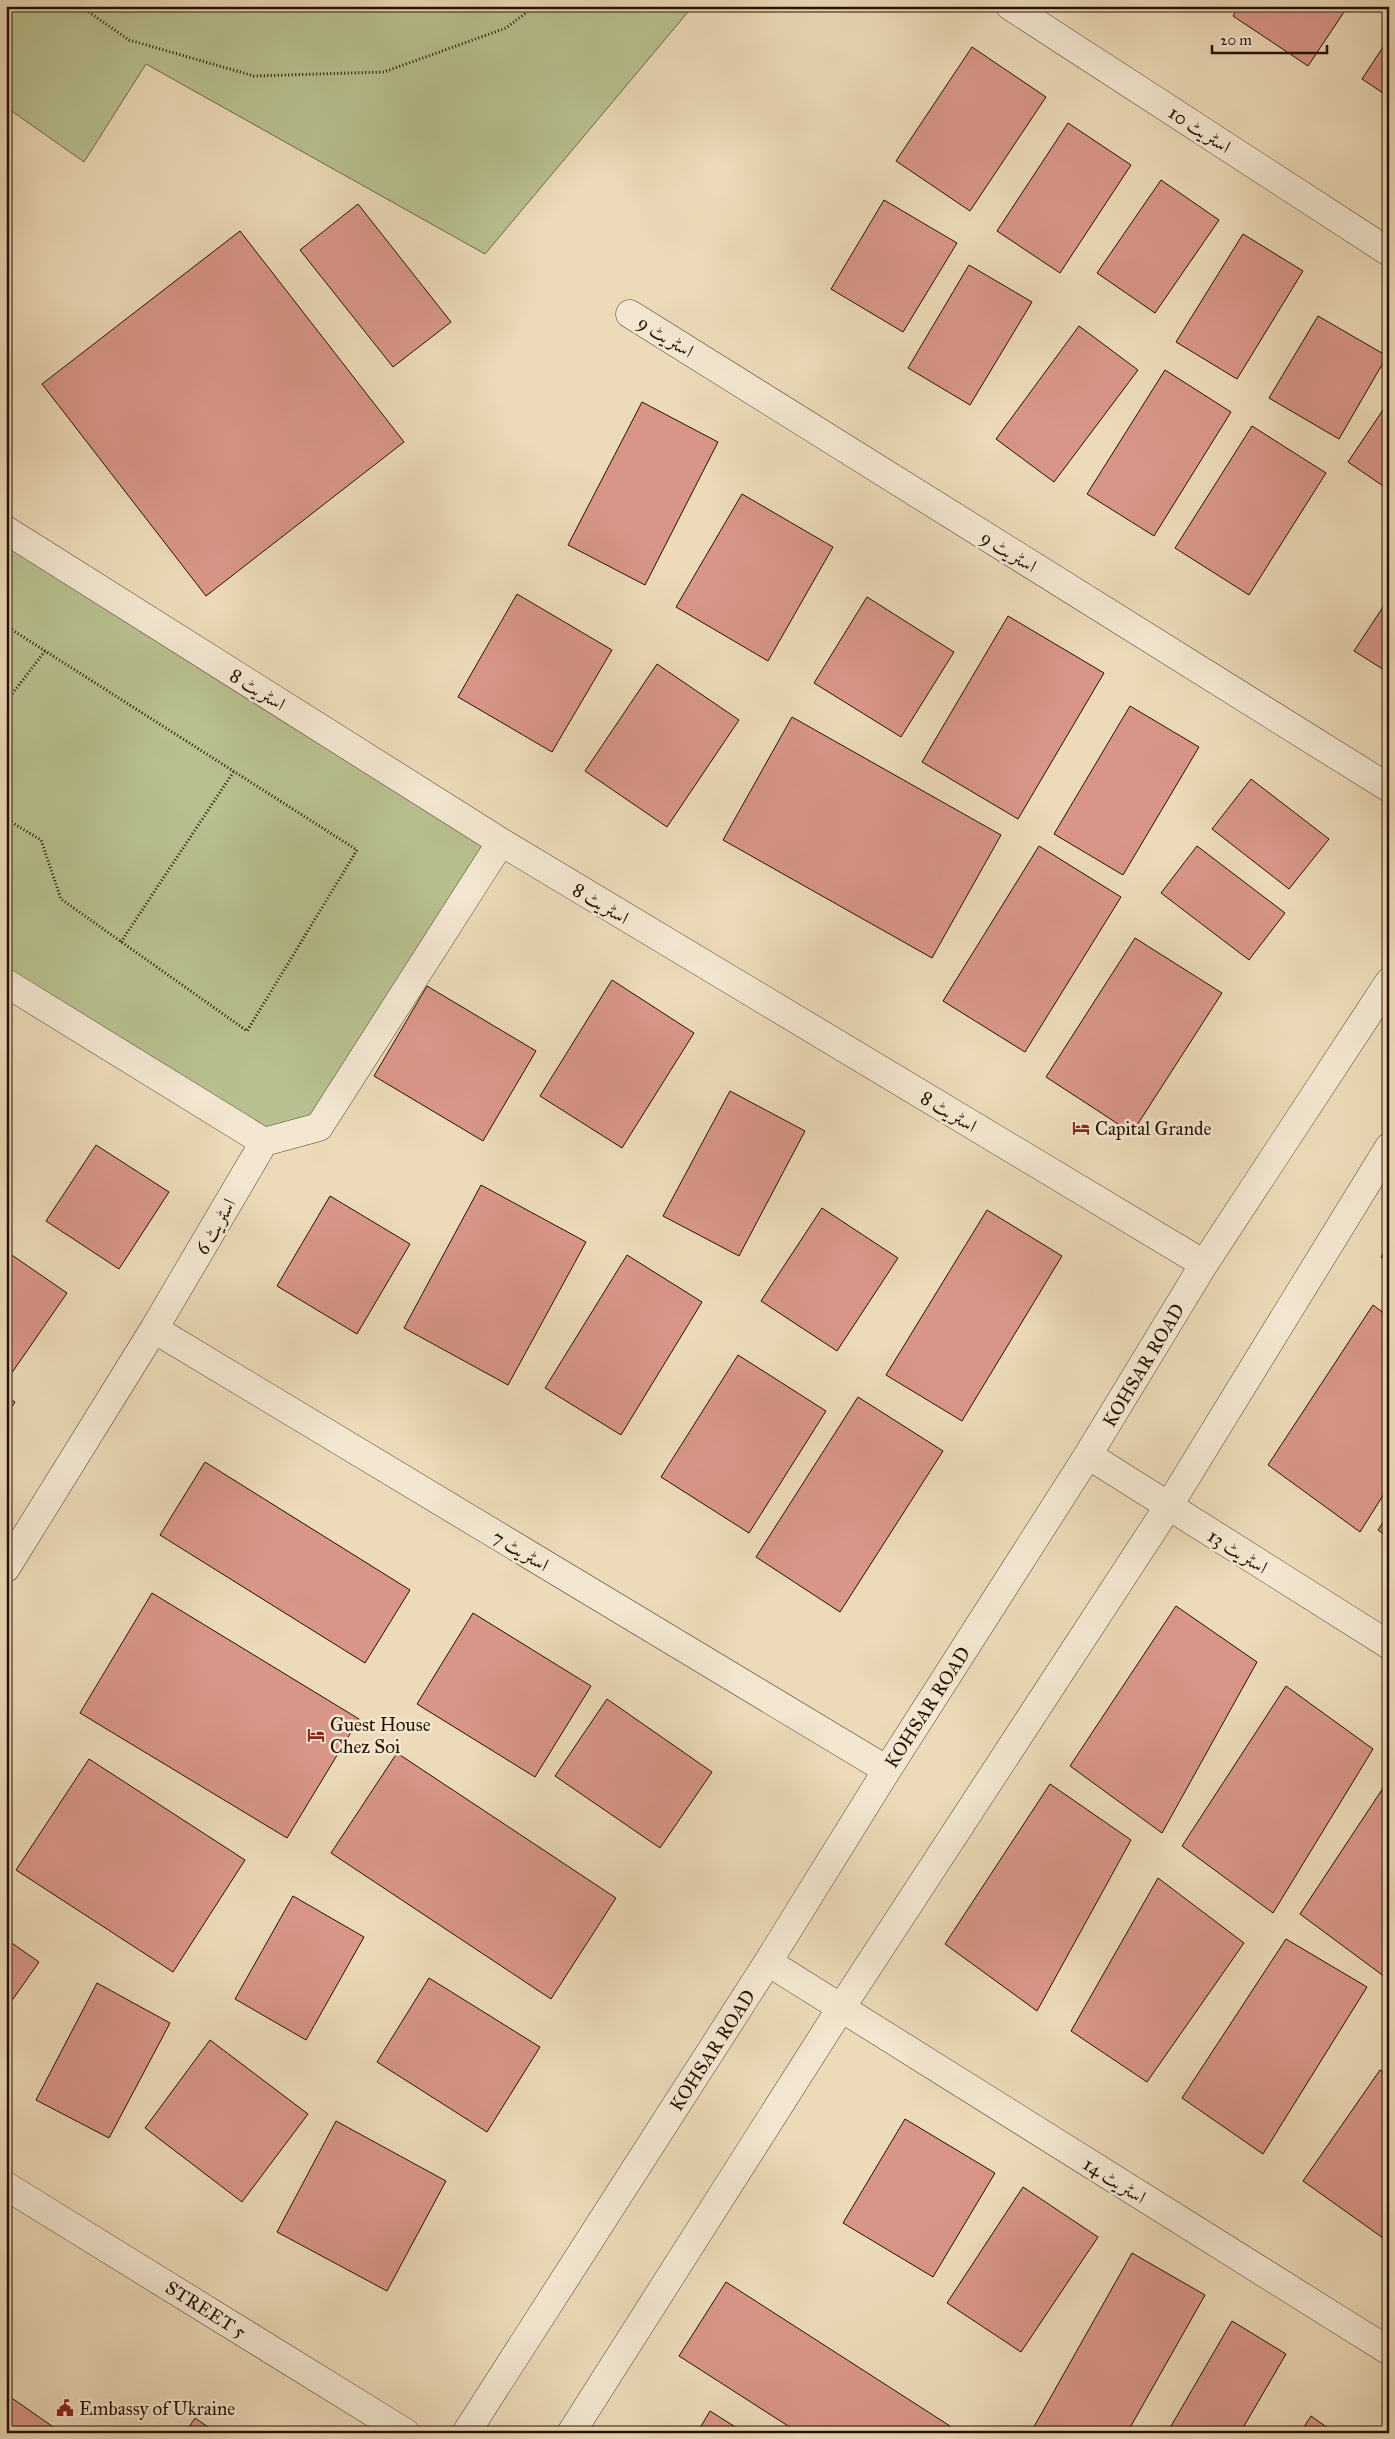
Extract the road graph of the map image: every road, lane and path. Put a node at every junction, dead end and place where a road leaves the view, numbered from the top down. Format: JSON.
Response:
{"nodes":[{"id":1,"x":80,"y":6,"type":"edge"},
{"id":2,"x":535,"y":6,"type":"edge"},
{"id":3,"x":1010,"y":6,"type":"edge"},
{"id":4,"x":1389,"y":252,"type":"edge"},
{"id":5,"x":630,"y":314,"type":"dead end"},
{"id":6,"x":6,"y":530,"type":"edge"},
{"id":7,"x":6,"y":626,"type":"edge"},
{"id":8,"x":45,"y":651,"type":"junction"},
{"id":9,"x":6,"y":702,"type":"edge"},
{"id":10,"x":234,"y":771,"type":"junction"},
{"id":11,"x":1389,"y":788,"type":"edge"},
{"id":12,"x":6,"y":819,"type":"edge"},
{"id":13,"x":501,"y":842,"type":"junction"},
{"id":14,"x":121,"y":942,"type":"junction"},
{"id":15,"x":1389,"y":982,"type":"edge"},
{"id":16,"x":6,"y":983,"type":"edge"},
{"id":17,"x":264,"y":1142,"type":"junction"},
{"id":18,"x":1389,"y":1147,"type":"edge"},
{"id":19,"x":1204,"y":1264,"type":"junction"},
{"id":20,"x":154,"y":1329,"type":"junction"},
{"id":21,"x":1088,"y":1455,"type":"junction"},
{"id":22,"x":1168,"y":1507,"type":"junction"},
{"id":23,"x":6,"y":1568,"type":"edge"},
{"id":24,"x":1389,"y":1645,"type":"edge"},
{"id":25,"x":887,"y":1770,"type":"junction"},
{"id":26,"x":768,"y":1962,"type":"junction"},
{"id":27,"x":841,"y":2008,"type":"junction"},
{"id":28,"x":6,"y":2186,"type":"edge"},
{"id":29,"x":1389,"y":2351,"type":"edge"},
{"id":30,"x":406,"y":2433,"type":"edge"},
{"id":31,"x":466,"y":2433,"type":"edge"},
{"id":32,"x":571,"y":2433,"type":"edge"}],
"edges":[{"from":1,"to":2,"type":"path"},
{"from":3,"to":4,"type":"street","name":"اسٹریٹ 10"},
{"from":5,"to":11,"type":"street","name":"اسٹریٹ 9"},
{"from":6,"to":13,"type":"street","name":"اسٹریٹ 8"},
{"from":7,"to":8,"type":"path"},
{"from":8,"to":9,"type":"path"},
{"from":8,"to":10,"type":"path"},
{"from":10,"to":14,"type":"path"},
{"from":10,"to":14,"type":"path"},
{"from":12,"to":14,"type":"path"},
{"from":13,"to":17,"type":"street"},
{"from":13,"to":19,"type":"street","name":"اسٹریٹ 8"},
{"from":15,"to":19,"type":"street","name":"KOHSAR ROAD"},
{"from":16,"to":17,"type":"street"},
{"from":17,"to":20,"type":"street","name":"اسٹریٹ 6"},
{"from":18,"to":22,"type":"street"},
{"from":19,"to":21,"type":"street","name":"KOHSAR ROAD"},
{"from":20,"to":23,"type":"street","name":"اسٹریٹ 6"},
{"from":20,"to":25,"type":"street","name":"اسٹریٹ 7"},
{"from":21,"to":22,"type":"street","name":"اسٹریٹ 13"},
{"from":21,"to":25,"type":"street","name":"KOHSAR ROAD"},
{"from":22,"to":24,"type":"street","name":"اسٹریٹ 13"},
{"from":22,"to":27,"type":"street"},
{"from":25,"to":26,"type":"street","name":"KOHSAR ROAD"},
{"from":26,"to":27,"type":"street","name":"اسٹریٹ 14"},
{"from":26,"to":31,"type":"street","name":"KOHSAR ROAD"},
{"from":27,"to":29,"type":"street","name":"اسٹریٹ 14"},
{"from":27,"to":32,"type":"street"},
{"from":28,"to":30,"type":"street","name":"STREET 5"}]}
